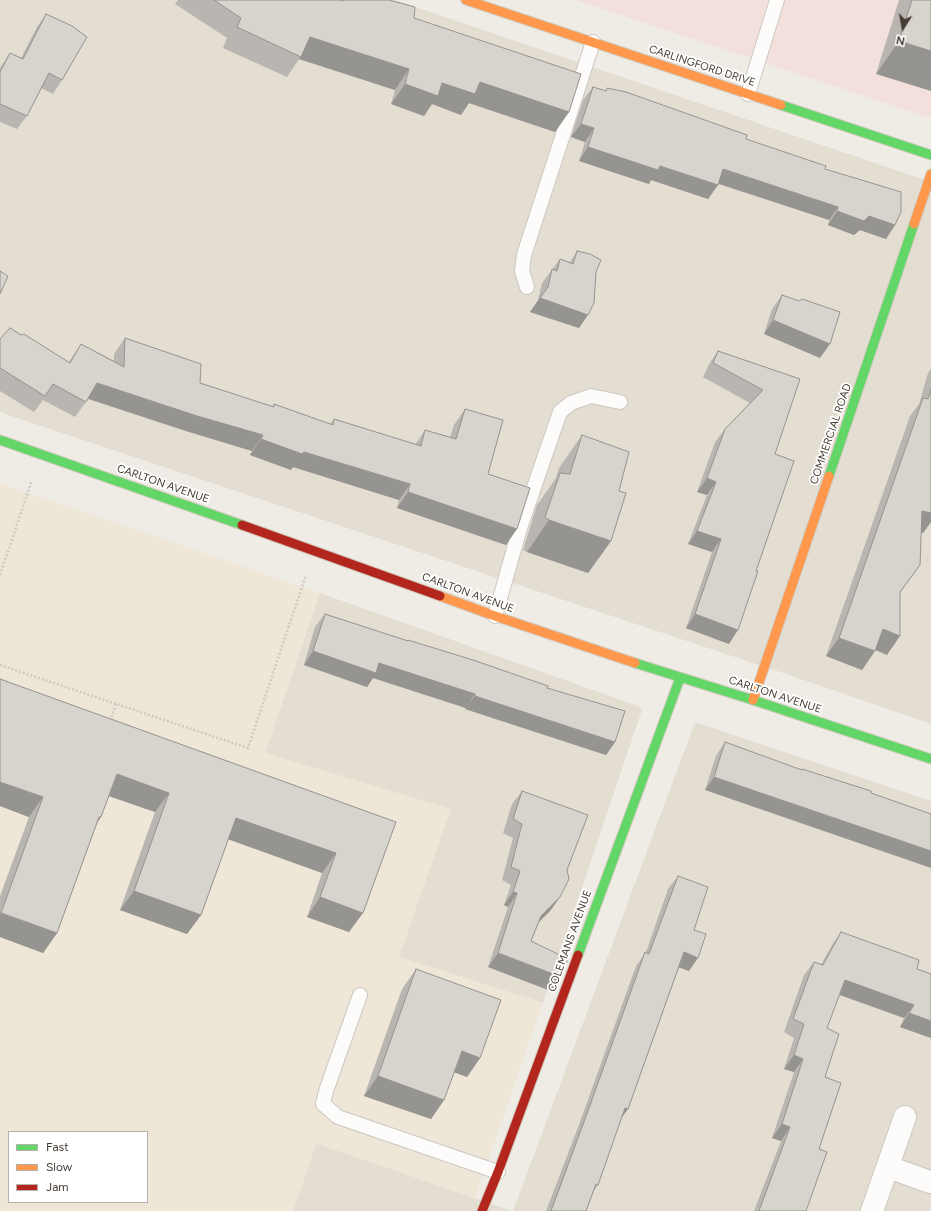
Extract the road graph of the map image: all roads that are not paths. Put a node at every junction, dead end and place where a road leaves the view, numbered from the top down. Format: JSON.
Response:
{"nodes":[{"id":1,"x":466,"y":0,"type":"edge"},
{"id":2,"x":777,"y":0,"type":"edge"},
{"id":3,"x":593,"y":42,"type":"junction"},
{"id":4,"x":748,"y":94,"type":"junction"},
{"id":5,"x":931,"y":155,"type":"edge"},
{"id":6,"x":931,"y":174,"type":"edge"},
{"id":7,"x":527,"y":287,"type":"dead end"},
{"id":8,"x":620,"y":402,"type":"dead end"},
{"id":9,"x":0,"y":440,"type":"edge"},
{"id":10,"x":495,"y":616,"type":"junction"},
{"id":11,"x":680,"y":678,"type":"junction"},
{"id":12,"x":753,"y":700,"type":"junction"},
{"id":13,"x":931,"y":759,"type":"edge"},
{"id":14,"x":360,"y":995,"type":"dead end"},
{"id":15,"x":905,"y":1117,"type":"dead end"},
{"id":16,"x":888,"y":1167,"type":"junction"},
{"id":17,"x":498,"y":1172,"type":"junction"},
{"id":18,"x":930,"y":1182,"type":"dead end"},
{"id":19,"x":482,"y":1211,"type":"edge"},
{"id":20,"x":872,"y":1211,"type":"edge"}],
"edges":[{"from":1,"to":3,"type":"street","name":"CARLINGFORD DRIVE"},
{"from":2,"to":4,"type":"lane"},
{"from":3,"to":4,"type":"street","name":"CARLINGFORD DRIVE"},
{"from":3,"to":7,"type":"lane"},
{"from":4,"to":5,"type":"street","name":"CARLINGFORD DRIVE"},
{"from":6,"to":12,"type":"street","name":"COMMERCIAL ROAD"},
{"from":8,"to":10,"type":"lane"},
{"from":9,"to":10,"type":"street","name":"CARLTON AVENUE"},
{"from":10,"to":11,"type":"street","name":"CARLTON AVENUE"},
{"from":11,"to":12,"type":"street","name":"CARLTON AVENUE"},
{"from":11,"to":17,"type":"street","name":"COLEMANS AVENUE"},
{"from":12,"to":13,"type":"street","name":"CARLTON AVENUE"},
{"from":14,"to":17,"type":"lane"},
{"from":15,"to":16,"type":"street"},
{"from":16,"to":18,"type":"street"},
{"from":16,"to":20,"type":"street"},
{"from":17,"to":19,"type":"street","name":"COLEMANS AVENUE"}]}
